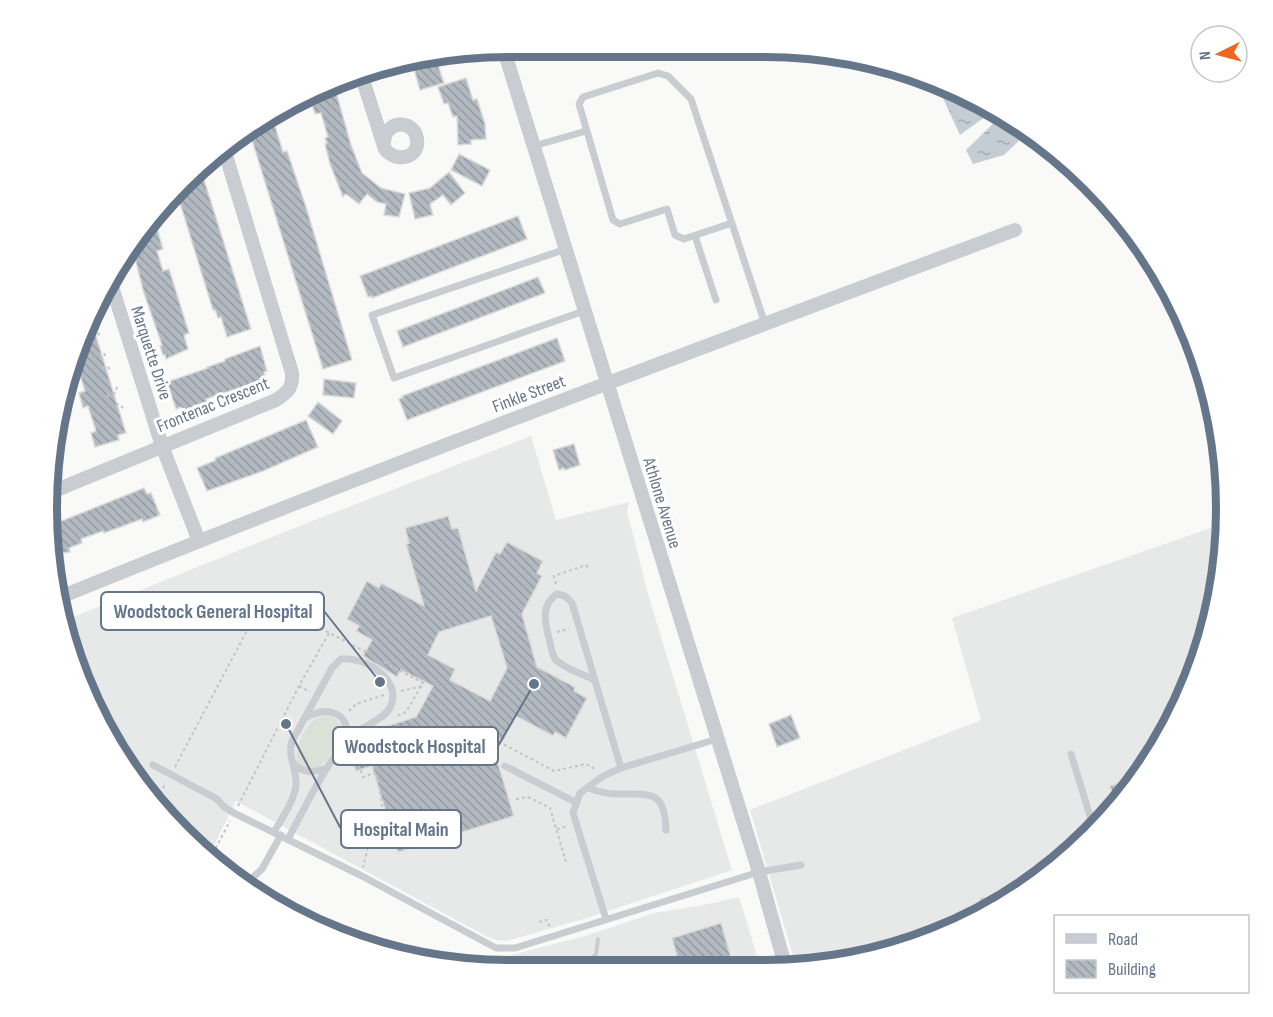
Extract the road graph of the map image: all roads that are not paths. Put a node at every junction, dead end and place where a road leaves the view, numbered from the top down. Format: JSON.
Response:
{"nodes":[{"id":1,"x":506,"y":57,"type":"edge"},
{"id":2,"x":363,"y":81,"type":"edge"},
{"id":3,"x":586,"y":131,"type":"junction"},
{"id":4,"x":384,"y":143,"type":"dead end"},
{"id":5,"x":534,"y":146,"type":"junction"},
{"id":6,"x":226,"y":156,"type":"edge"},
{"id":7,"x":732,"y":224,"type":"junction"},
{"id":8,"x":1015,"y":230,"type":"dead end"},
{"id":9,"x":695,"y":236,"type":"junction"},
{"id":10,"x":566,"y":249,"type":"junction"},
{"id":11,"x":113,"y":291,"type":"edge"},
{"id":12,"x":716,"y":300,"type":"dead end"},
{"id":13,"x":584,"y":311,"type":"junction"},
{"id":14,"x":765,"y":324,"type":"junction"},
{"id":15,"x":606,"y":384,"type":"junction"},
{"id":16,"x":162,"y":446,"type":"junction"},
{"id":17,"x":58,"y":489,"type":"edge"},
{"id":18,"x":198,"y":541,"type":"junction"},
{"id":19,"x":66,"y":595,"type":"edge"},
{"id":20,"x":594,"y":680,"type":"junction"},
{"id":21,"x":304,"y":718,"type":"junction"},
{"id":22,"x":348,"y":738,"type":"junction"},
{"id":23,"x":717,"y":739,"type":"junction"},
{"id":24,"x":1071,"y":754,"type":"dead end"},
{"id":25,"x":293,"y":761,"type":"junction"},
{"id":26,"x":153,"y":765,"type":"dead end"},
{"id":27,"x":505,"y":766,"type":"dead end"},
{"id":28,"x":327,"y":768,"type":"junction"},
{"id":29,"x":621,"y":768,"type":"junction"},
{"id":30,"x":588,"y":788,"type":"junction"},
{"id":31,"x":575,"y":802,"type":"junction"},
{"id":32,"x":1091,"y":820,"type":"edge"},
{"id":33,"x":666,"y":830,"type":"dead end"},
{"id":34,"x":281,"y":836,"type":"junction"},
{"id":35,"x":801,"y":865,"type":"dead end"},
{"id":36,"x":759,"y":872,"type":"junction"},
{"id":37,"x":251,"y":879,"type":"edge"},
{"id":38,"x":606,"y":919,"type":"junction"},
{"id":39,"x":783,"y":959,"type":"edge"}],
"edges":[{"from":1,"to":5,"type":"street","name":"Athlone Avenue"},
{"from":2,"to":4,"type":"street"},
{"from":3,"to":5,"type":"lane"},
{"from":3,"to":7,"type":"lane"},
{"from":3,"to":9,"type":"lane"},
{"from":5,"to":10,"type":"street","name":"Athlone Avenue"},
{"from":6,"to":16,"type":"street","name":"Frontenac Crescent"},
{"from":7,"to":9,"type":"lane"},
{"from":7,"to":14,"type":"lane"},
{"from":8,"to":14,"type":"street","name":"Finkle Street"},
{"from":9,"to":12,"type":"lane"},
{"from":10,"to":13,"type":"street","name":"Athlone Avenue"},
{"from":10,"to":13,"type":"lane"},
{"from":11,"to":16,"type":"street","name":"Marquette Drive"},
{"from":13,"to":15,"type":"street","name":"Athlone Avenue"},
{"from":14,"to":15,"type":"street","name":"Finkle Street"},
{"from":15,"to":18,"type":"street","name":"Finkle Street"},
{"from":15,"to":23,"type":"street","name":"Athlone Avenue"},
{"from":16,"to":17,"type":"street","name":"Frontenac Crescent"},
{"from":16,"to":18,"type":"street","name":"Marquette Drive"},
{"from":18,"to":19,"type":"street","name":"Finkle Street"},
{"from":20,"to":20,"type":"lane"},
{"from":20,"to":29,"type":"lane"},
{"from":21,"to":22,"type":"lane"},
{"from":21,"to":22,"type":"lane"},
{"from":21,"to":25,"type":"lane"},
{"from":22,"to":28,"type":"lane"},
{"from":23,"to":29,"type":"lane"},
{"from":23,"to":36,"type":"street","name":"Athlone Avenue"},
{"from":24,"to":32,"type":"lane"},
{"from":25,"to":28,"type":"lane"},
{"from":25,"to":34,"type":"lane"},
{"from":26,"to":34,"type":"lane"},
{"from":27,"to":31,"type":"lane"},
{"from":28,"to":34,"type":"lane"},
{"from":29,"to":30,"type":"lane"},
{"from":30,"to":31,"type":"lane"},
{"from":30,"to":33,"type":"lane"},
{"from":31,"to":38,"type":"lane"},
{"from":34,"to":37,"type":"lane"},
{"from":34,"to":38,"type":"lane"},
{"from":35,"to":36,"type":"lane"},
{"from":36,"to":38,"type":"lane"},
{"from":36,"to":39,"type":"street","name":"Athlone Avenue"}]}
